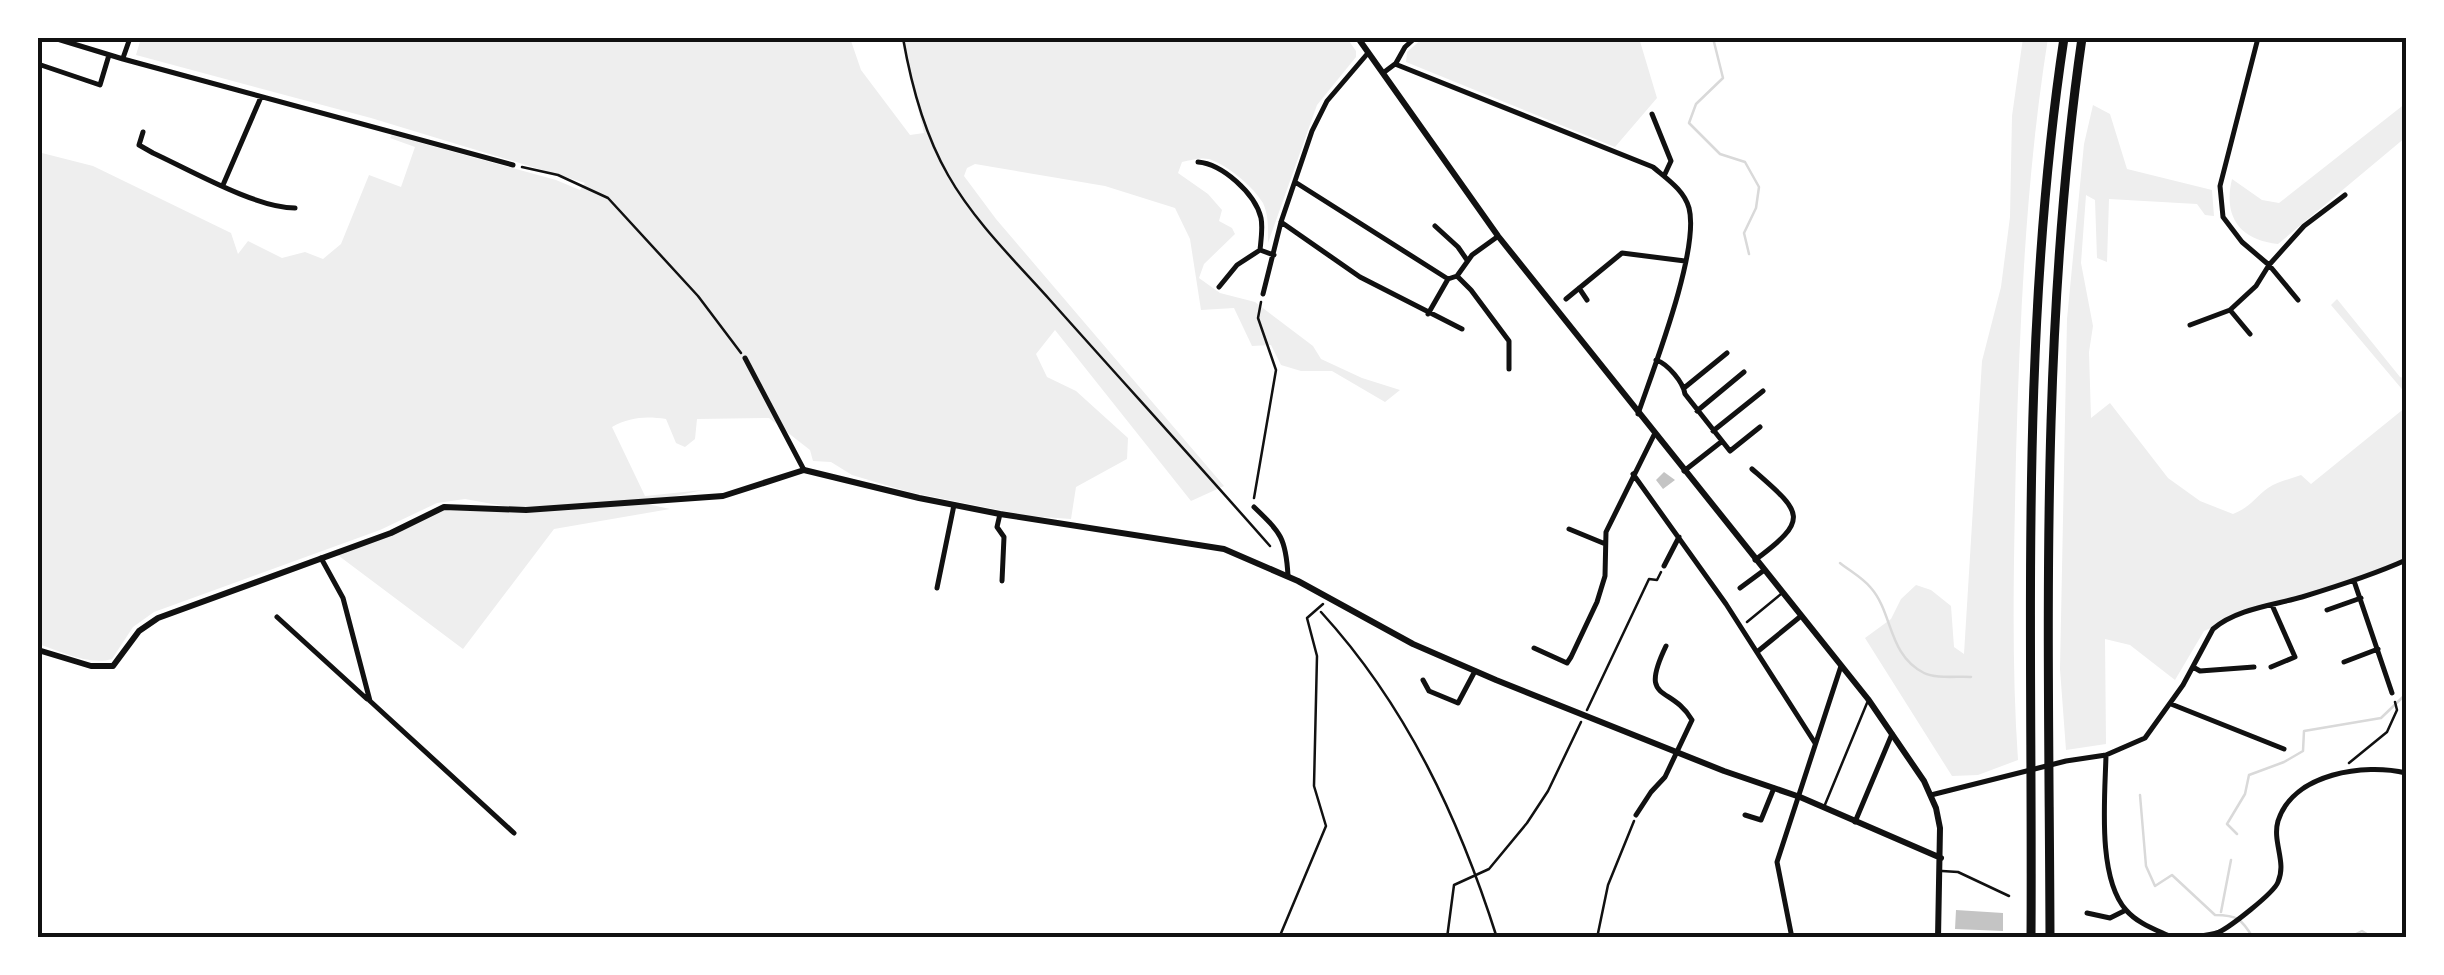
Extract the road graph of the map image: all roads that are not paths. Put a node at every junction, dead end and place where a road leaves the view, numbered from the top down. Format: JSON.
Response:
{"nodes":[{"id":1,"x":54,"y":38,"type":"edge"},
{"id":2,"x":91,"y":38,"type":"edge"},
{"id":3,"x":130,"y":38,"type":"edge"},
{"id":4,"x":1358,"y":38,"type":"edge"},
{"id":5,"x":1414,"y":38,"type":"edge"},
{"id":6,"x":2064,"y":38,"type":"edge"},
{"id":7,"x":2082,"y":38,"type":"edge"},
{"id":8,"x":2258,"y":38,"type":"edge"},
{"id":9,"x":88,"y":48,"type":"junction"},
{"id":10,"x":1368,"y":52,"type":"junction"},
{"id":11,"x":109,"y":55,"type":"junction"},
{"id":12,"x":123,"y":60,"type":"junction"},
{"id":13,"x":38,"y":64,"type":"edge"},
{"id":14,"x":1395,"y":64,"type":"junction"},
{"id":15,"x":1383,"y":73,"type":"junction"},
{"id":16,"x":261,"y":98,"type":"junction"},
{"id":17,"x":1652,"y":114,"type":"dead end"},
{"id":18,"x":143,"y":132,"type":"dead end"},
{"id":19,"x":1198,"y":162,"type":"dead end"},
{"id":20,"x":513,"y":165,"type":"road end"},
{"id":21,"x":1664,"y":176,"type":"junction"},
{"id":22,"x":1295,"y":182,"type":"junction"},
{"id":23,"x":224,"y":185,"type":"junction"},
{"id":24,"x":2345,"y":195,"type":"dead end"},
{"id":25,"x":294,"y":208,"type":"dead end"},
{"id":26,"x":1281,"y":222,"type":"junction"},
{"id":27,"x":1435,"y":226,"type":"dead end"},
{"id":28,"x":1498,"y":236,"type":"junction"},
{"id":29,"x":1260,"y":250,"type":"junction"},
{"id":30,"x":1274,"y":254,"type":"junction"},
{"id":31,"x":1467,"y":260,"type":"junction"},
{"id":32,"x":1685,"y":261,"type":"junction"},
{"id":33,"x":2269,"y":265,"type":"junction"},
{"id":34,"x":1457,"y":276,"type":"junction"},
{"id":35,"x":1448,"y":279,"type":"junction"},
{"id":36,"x":1219,"y":288,"type":"dead end"},
{"id":37,"x":1579,"y":288,"type":"junction"},
{"id":38,"x":1262,"y":294,"type":"road end"},
{"id":39,"x":1566,"y":300,"type":"dead end"},
{"id":40,"x":1587,"y":300,"type":"dead end"},
{"id":41,"x":2298,"y":300,"type":"dead end"},
{"id":42,"x":2230,"y":310,"type":"junction"},
{"id":43,"x":1428,"y":314,"type":"junction"},
{"id":44,"x":2190,"y":325,"type":"dead end"},
{"id":45,"x":1462,"y":330,"type":"dead end"},
{"id":46,"x":2250,"y":334,"type":"dead end"},
{"id":47,"x":1727,"y":352,"type":"dead end"},
{"id":48,"x":745,"y":358,"type":"road end"},
{"id":49,"x":1656,"y":360,"type":"junction"},
{"id":50,"x":1509,"y":368,"type":"dead end"},
{"id":51,"x":1744,"y":372,"type":"dead end"},
{"id":52,"x":1684,"y":388,"type":"junction"},
{"id":53,"x":1764,"y":391,"type":"dead end"},
{"id":54,"x":1697,"y":411,"type":"junction"},
{"id":55,"x":1638,"y":414,"type":"junction"},
{"id":56,"x":1760,"y":427,"type":"dead end"},
{"id":57,"x":1713,"y":431,"type":"junction"},
{"id":58,"x":1654,"y":435,"type":"junction"},
{"id":59,"x":1722,"y":442,"type":"junction"},
{"id":60,"x":1752,"y":469,"type":"dead end"},
{"id":61,"x":804,"y":470,"type":"junction"},
{"id":62,"x":1684,"y":471,"type":"junction"},
{"id":63,"x":1634,"y":474,"type":"junction"},
{"id":64,"x":954,"y":505,"type":"junction"},
{"id":65,"x":1254,"y":507,"type":"road end"},
{"id":66,"x":1000,"y":514,"type":"junction"},
{"id":67,"x":1569,"y":529,"type":"dead end"},
{"id":68,"x":1679,"y":536,"type":"junction"},
{"id":69,"x":1604,"y":544,"type":"junction"},
{"id":70,"x":321,"y":558,"type":"junction"},
{"id":71,"x":1755,"y":560,"type":"junction"},
{"id":72,"x":2406,"y":560,"type":"edge"},
{"id":73,"x":1664,"y":566,"type":"road end"},
{"id":74,"x":1764,"y":570,"type":"junction"},
{"id":75,"x":1288,"y":576,"type":"junction"},
{"id":76,"x":1002,"y":581,"type":"dead end"},
{"id":77,"x":2354,"y":581,"type":"junction"},
{"id":78,"x":937,"y":588,"type":"dead end"},
{"id":79,"x":1740,"y":588,"type":"dead end"},
{"id":80,"x":1782,"y":594,"type":"junction"},
{"id":81,"x":2361,"y":598,"type":"junction"},
{"id":82,"x":2272,"y":605,"type":"junction"},
{"id":83,"x":2326,"y":610,"type":"dead end"},
{"id":84,"x":1801,"y":616,"type":"junction"},
{"id":85,"x":277,"y":617,"type":"dead end"},
{"id":86,"x":1747,"y":622,"type":"dead end"},
{"id":87,"x":1666,"y":646,"type":"dead end"},
{"id":88,"x":1534,"y":648,"type":"dead end"},
{"id":89,"x":2378,"y":648,"type":"junction"},
{"id":90,"x":38,"y":650,"type":"edge"},
{"id":91,"x":1757,"y":652,"type":"junction"},
{"id":92,"x":2344,"y":662,"type":"dead end"},
{"id":93,"x":1842,"y":666,"type":"junction"},
{"id":94,"x":2193,"y":666,"type":"junction"},
{"id":95,"x":2254,"y":667,"type":"dead end"},
{"id":96,"x":2271,"y":667,"type":"dead end"},
{"id":97,"x":1475,"y":671,"type":"junction"},
{"id":98,"x":1424,"y":680,"type":"dead end"},
{"id":99,"x":2393,"y":696,"type":"road end"},
{"id":100,"x":1868,"y":700,"type":"junction"},
{"id":101,"x":370,"y":701,"type":"junction"},
{"id":102,"x":2171,"y":704,"type":"junction"},
{"id":103,"x":1892,"y":734,"type":"junction"},
{"id":104,"x":1815,"y":743,"type":"junction"},
{"id":105,"x":2284,"y":749,"type":"dead end"},
{"id":106,"x":1678,"y":752,"type":"junction"},
{"id":107,"x":2106,"y":755,"type":"junction"},
{"id":108,"x":2406,"y":773,"type":"edge"},
{"id":109,"x":1774,"y":788,"type":"junction"},
{"id":110,"x":1930,"y":795,"type":"junction"},
{"id":111,"x":1800,"y":797,"type":"junction"},
{"id":112,"x":1824,"y":808,"type":"junction"},
{"id":113,"x":1636,"y":814,"type":"road end"},
{"id":114,"x":1745,"y":815,"type":"dead end"},
{"id":115,"x":1856,"y":822,"type":"junction"},
{"id":116,"x":514,"y":833,"type":"dead end"},
{"id":117,"x":1942,"y":858,"type":"junction"},
{"id":118,"x":1941,"y":871,"type":"junction"},
{"id":119,"x":2009,"y":896,"type":"dead end"},
{"id":120,"x":2126,"y":910,"type":"junction"},
{"id":121,"x":2088,"y":913,"type":"dead end"},
{"id":122,"x":2210,"y":936,"type":"edge"},
{"id":123,"x":1792,"y":938,"type":"edge"},
{"id":124,"x":1938,"y":938,"type":"edge"},
{"id":125,"x":2031,"y":938,"type":"edge"},
{"id":126,"x":2050,"y":938,"type":"edge"},
{"id":127,"x":2177,"y":938,"type":"edge"}],
"edges":[{"from":1,"to":9,"type":"street"},
{"from":2,"to":9,"type":"street"},
{"from":3,"to":12,"type":"street"},
{"from":4,"to":10,"type":"street"},
{"from":5,"to":14,"type":"street"},
{"from":6,"to":125,"type":"highway"},
{"from":7,"to":126,"type":"highway"},
{"from":8,"to":33,"type":"street"},
{"from":9,"to":11,"type":"street"},
{"from":10,"to":15,"type":"street"},
{"from":10,"to":22,"type":"street"},
{"from":11,"to":12,"type":"street"},
{"from":11,"to":13,"type":"street"},
{"from":12,"to":16,"type":"street"},
{"from":14,"to":15,"type":"street"},
{"from":14,"to":21,"type":"street"},
{"from":15,"to":28,"type":"street"},
{"from":16,"to":20,"type":"street"},
{"from":16,"to":23,"type":"street"},
{"from":17,"to":21,"type":"street"},
{"from":18,"to":23,"type":"street"},
{"from":19,"to":29,"type":"street"},
{"from":21,"to":32,"type":"street"},
{"from":22,"to":26,"type":"street"},
{"from":22,"to":35,"type":"street"},
{"from":23,"to":25,"type":"street"},
{"from":24,"to":33,"type":"street"},
{"from":26,"to":30,"type":"street"},
{"from":26,"to":43,"type":"street"},
{"from":27,"to":31,"type":"street"},
{"from":28,"to":31,"type":"street"},
{"from":28,"to":55,"type":"street"},
{"from":29,"to":30,"type":"street"},
{"from":29,"to":36,"type":"street"},
{"from":30,"to":38,"type":"street"},
{"from":31,"to":34,"type":"street"},
{"from":32,"to":37,"type":"street"},
{"from":32,"to":49,"type":"street"},
{"from":33,"to":41,"type":"street"},
{"from":33,"to":42,"type":"street"},
{"from":34,"to":35,"type":"street"},
{"from":34,"to":50,"type":"street"},
{"from":35,"to":43,"type":"street"},
{"from":37,"to":39,"type":"street"},
{"from":37,"to":40,"type":"street"},
{"from":42,"to":44,"type":"street"},
{"from":42,"to":46,"type":"street"},
{"from":43,"to":45,"type":"street"},
{"from":47,"to":52,"type":"street"},
{"from":48,"to":61,"type":"street"},
{"from":49,"to":52,"type":"street"},
{"from":49,"to":55,"type":"street"},
{"from":51,"to":54,"type":"street"},
{"from":52,"to":54,"type":"street"},
{"from":53,"to":57,"type":"street"},
{"from":54,"to":57,"type":"street"},
{"from":55,"to":58,"type":"street"},
{"from":56,"to":59,"type":"street"},
{"from":57,"to":59,"type":"street"},
{"from":58,"to":62,"type":"street"},
{"from":58,"to":63,"type":"street"},
{"from":59,"to":62,"type":"street"},
{"from":60,"to":71,"type":"street"},
{"from":61,"to":64,"type":"street"},
{"from":61,"to":70,"type":"street"},
{"from":62,"to":71,"type":"street"},
{"from":63,"to":68,"type":"street"},
{"from":63,"to":69,"type":"street"},
{"from":64,"to":66,"type":"street"},
{"from":64,"to":78,"type":"street"},
{"from":65,"to":75,"type":"street"},
{"from":66,"to":75,"type":"street"},
{"from":66,"to":76,"type":"street"},
{"from":67,"to":69,"type":"street"},
{"from":68,"to":73,"type":"street"},
{"from":68,"to":91,"type":"street"},
{"from":69,"to":88,"type":"street"},
{"from":70,"to":90,"type":"street"},
{"from":70,"to":101,"type":"street"},
{"from":71,"to":74,"type":"street"},
{"from":72,"to":77,"type":"street"},
{"from":74,"to":79,"type":"street"},
{"from":74,"to":80,"type":"street"},
{"from":75,"to":97,"type":"street"},
{"from":77,"to":81,"type":"street"},
{"from":77,"to":82,"type":"street"},
{"from":80,"to":84,"type":"street"},
{"from":80,"to":86,"type":"lane"},
{"from":81,"to":83,"type":"street"},
{"from":81,"to":89,"type":"street"},
{"from":82,"to":94,"type":"street"},
{"from":82,"to":96,"type":"street"},
{"from":84,"to":91,"type":"street"},
{"from":84,"to":93,"type":"street"},
{"from":85,"to":101,"type":"street"},
{"from":87,"to":106,"type":"street"},
{"from":89,"to":92,"type":"street"},
{"from":89,"to":99,"type":"street"},
{"from":91,"to":104,"type":"street"},
{"from":93,"to":100,"type":"street"},
{"from":93,"to":104,"type":"street"},
{"from":94,"to":95,"type":"street"},
{"from":94,"to":102,"type":"street"},
{"from":97,"to":98,"type":"street"},
{"from":97,"to":106,"type":"street"},
{"from":100,"to":103,"type":"street"},
{"from":100,"to":112,"type":"lane"},
{"from":101,"to":116,"type":"street"},
{"from":102,"to":105,"type":"street"},
{"from":102,"to":107,"type":"street"},
{"from":103,"to":110,"type":"street"},
{"from":103,"to":115,"type":"street"},
{"from":104,"to":111,"type":"street"},
{"from":106,"to":109,"type":"street"},
{"from":106,"to":113,"type":"street"},
{"from":107,"to":110,"type":"street"},
{"from":107,"to":120,"type":"street"},
{"from":108,"to":122,"type":"street"},
{"from":109,"to":111,"type":"street"},
{"from":109,"to":114,"type":"street"},
{"from":110,"to":117,"type":"street"},
{"from":111,"to":112,"type":"street"},
{"from":111,"to":123,"type":"street"},
{"from":112,"to":115,"type":"street"},
{"from":115,"to":117,"type":"street"},
{"from":117,"to":118,"type":"street"},
{"from":118,"to":119,"type":"lane"},
{"from":118,"to":124,"type":"street"},
{"from":120,"to":121,"type":"street"},
{"from":120,"to":127,"type":"street"},
{"from":122,"to":127,"type":"street"}]}
